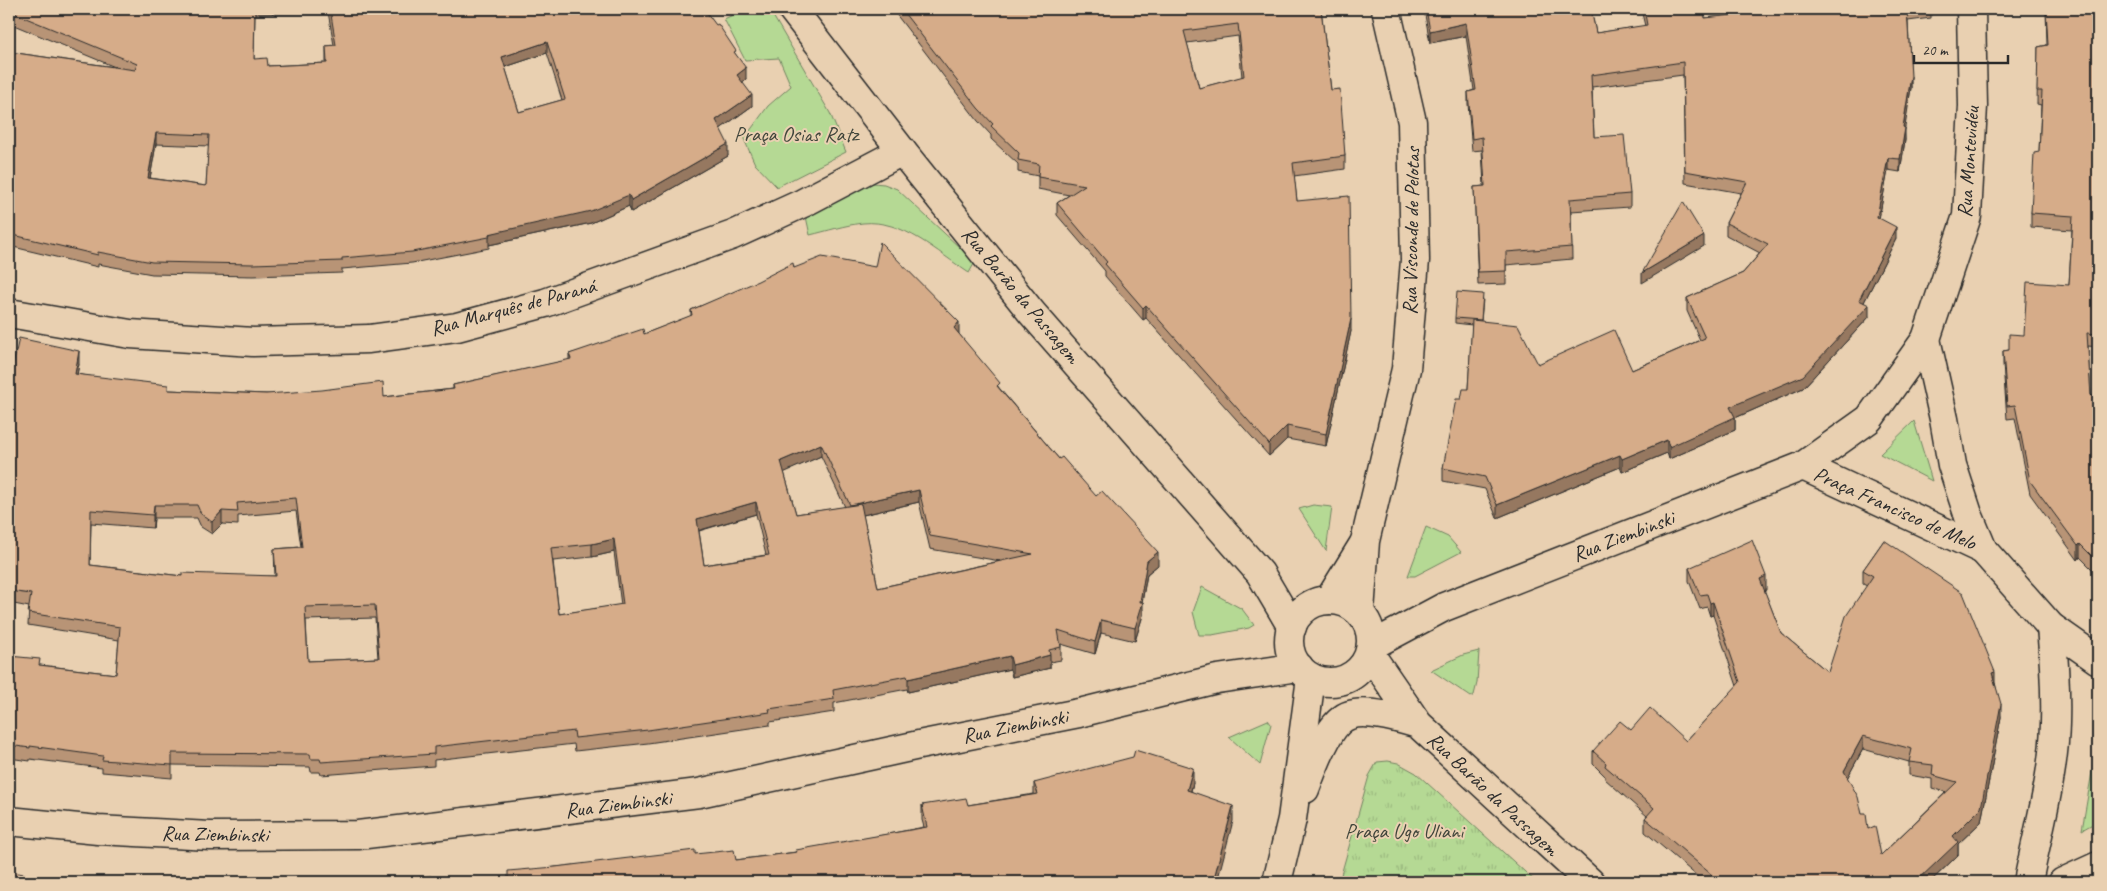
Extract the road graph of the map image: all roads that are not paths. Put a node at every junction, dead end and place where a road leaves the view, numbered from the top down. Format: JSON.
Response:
{"nodes":[{"id":1,"x":792,"y":9,"type":"edge"},
{"id":2,"x":1386,"y":9,"type":"edge"},
{"id":3,"x":1971,"y":9,"type":"edge"},
{"id":4,"x":902,"y":151,"type":"junction"},
{"id":5,"x":9,"y":313,"type":"edge"},
{"id":6,"x":1926,"y":339,"type":"junction"},
{"id":7,"x":1803,"y":466,"type":"junction"},
{"id":8,"x":1366,"y":541,"type":"junction"},
{"id":9,"x":1983,"y":550,"type":"junction"},
{"id":10,"x":1444,"y":607,"type":"junction"},
{"id":11,"x":1362,"y":615,"type":"junction"},
{"id":12,"x":2051,"y":627,"type":"junction"},
{"id":13,"x":1305,"y":637,"type":"junction"},
{"id":14,"x":1370,"y":650,"type":"junction"},
{"id":15,"x":2098,"y":660,"type":"edge"},
{"id":16,"x":1418,"y":724,"type":"junction"},
{"id":17,"x":1292,"y":819,"type":"junction"},
{"id":18,"x":9,"y":821,"type":"edge"},
{"id":19,"x":2098,"y":866,"type":"edge"},
{"id":20,"x":1277,"y":882,"type":"edge"},
{"id":21,"x":1590,"y":882,"type":"edge"},
{"id":22,"x":2028,"y":882,"type":"edge"},
{"id":23,"x":2063,"y":882,"type":"edge"}],
"edges":[{"from":1,"to":4,"type":"street","name":"Rua Barão da Passagem"},
{"from":2,"to":8,"type":"street","name":"Rua Visconde de Pelotas"},
{"from":3,"to":6,"type":"street","name":"Rua Montevidéu"},
{"from":4,"to":5,"type":"street","name":"Rua Marquês de Paraná"},
{"from":4,"to":13,"type":"street","name":"Rua Barão da Passagem"},
{"from":6,"to":7,"type":"street","name":"Praça Francisco de Melo"},
{"from":6,"to":9,"type":"street","name":"Praça Francisco de Melo"},
{"from":7,"to":9,"type":"street","name":"Praça Francisco de Melo"},
{"from":7,"to":10,"type":"street","name":"Rua Ziembinski"},
{"from":8,"to":11,"type":"street","name":"Rua Visconde de Pelotas"},
{"from":8,"to":13,"type":"street","name":"Rua Visconde de Pelotas"},
{"from":9,"to":12,"type":"street"},
{"from":10,"to":11,"type":"street","name":"Rua Ziembinski"},
{"from":10,"to":14,"type":"street","name":"Rua Ziembinski"},
{"from":11,"to":13,"type":"street"},
{"from":11,"to":14,"type":"street"},
{"from":12,"to":15,"type":"street"},
{"from":12,"to":22,"type":"street"},
{"from":13,"to":14,"type":"street"},
{"from":13,"to":17,"type":"street","name":"Rua Visconde de Pelotas"},
{"from":13,"to":18,"type":"street","name":"Rua Ziembinski"},
{"from":14,"to":16,"type":"street","name":"Rua Barão da Passagem"},
{"from":16,"to":17,"type":"street","name":"Rua Barão da Passagem"},
{"from":16,"to":21,"type":"street","name":"Rua Barão da Passagem"},
{"from":17,"to":20,"type":"street","name":"Rua Visconde de Pelotas"},
{"from":19,"to":23,"type":"street"}]}
